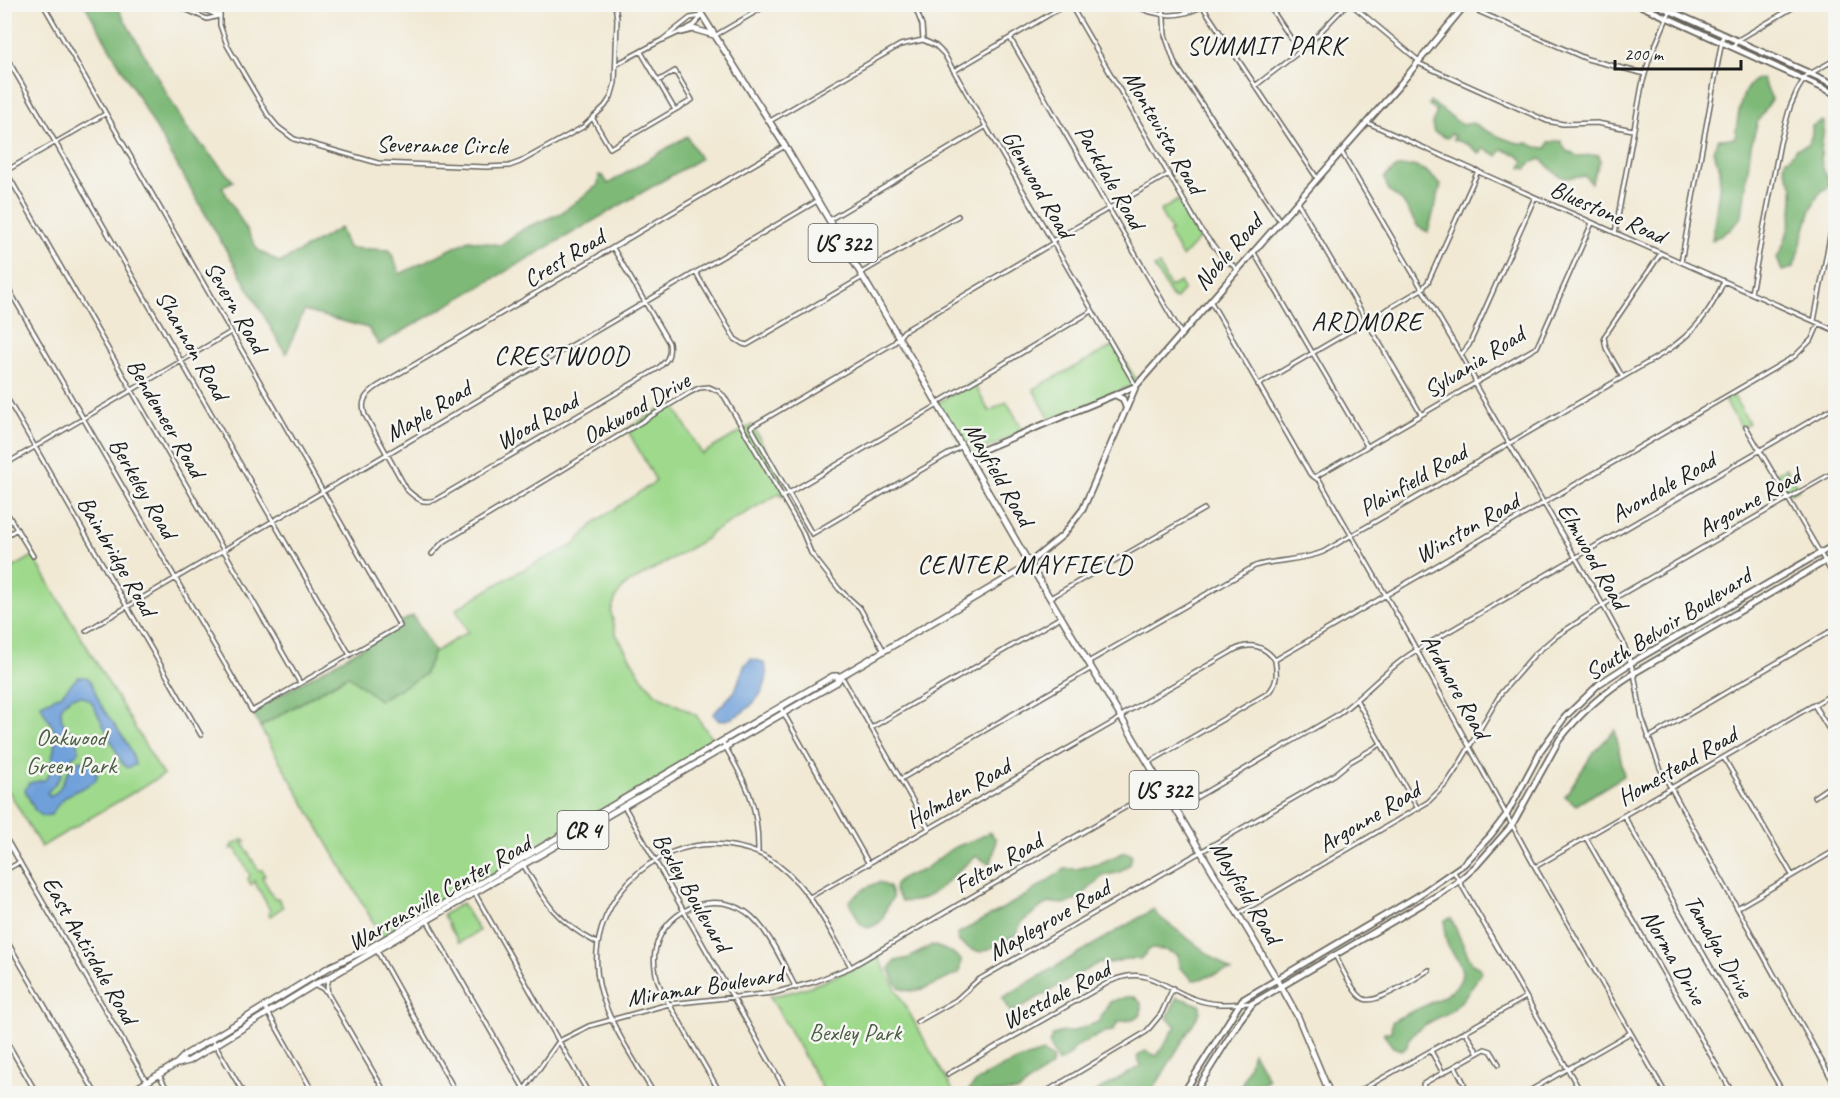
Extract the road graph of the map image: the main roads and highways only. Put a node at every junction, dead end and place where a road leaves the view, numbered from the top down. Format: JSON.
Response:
{"nodes":[{"id":1,"x":695,"y":4,"type":"edge"},
{"id":2,"x":681,"y":32,"type":"road end"},
{"id":3,"x":714,"y":36,"type":"junction"},
{"id":4,"x":1029,"y":563,"type":"junction"},
{"id":5,"x":841,"y":676,"type":"junction"},
{"id":6,"x":724,"y":744,"type":"junction"},
{"id":7,"x":375,"y":948,"type":"junction"},
{"id":8,"x":214,"y":1042,"type":"junction"},
{"id":9,"x":127,"y":1094,"type":"edge"},
{"id":10,"x":1330,"y":1094,"type":"edge"}],
"edges":[{"from":1,"to":3,"type":"main road","name":"Mayfield Road","number":"US 322"},
{"from":2,"to":3,"type":"main road"},
{"from":3,"to":4,"type":"main road","name":"Mayfield Road","number":"US 322"},
{"from":4,"to":5,"type":"main road","name":"Warrensville Center Road","number":"CR 4"},
{"from":4,"to":10,"type":"main road","name":"Mayfield Road","number":"US 322"},
{"from":5,"to":6,"type":"main road","name":"Warrensville Center Road","number":"CR 4"},
{"from":5,"to":6,"type":"main road","name":"Warrensville Center Road","number":"CR 4"},
{"from":6,"to":7,"type":"main road","name":"Warrensville Center Road","number":"CR 4"},
{"from":7,"to":8,"type":"main road","name":"Warrensville Center Road","number":"CR 4"},
{"from":7,"to":8,"type":"main road","name":"Warrensville Center Road","number":"CR 4"},
{"from":8,"to":9,"type":"main road","name":"Warrensville Center Road","number":"CR 4"}]}
